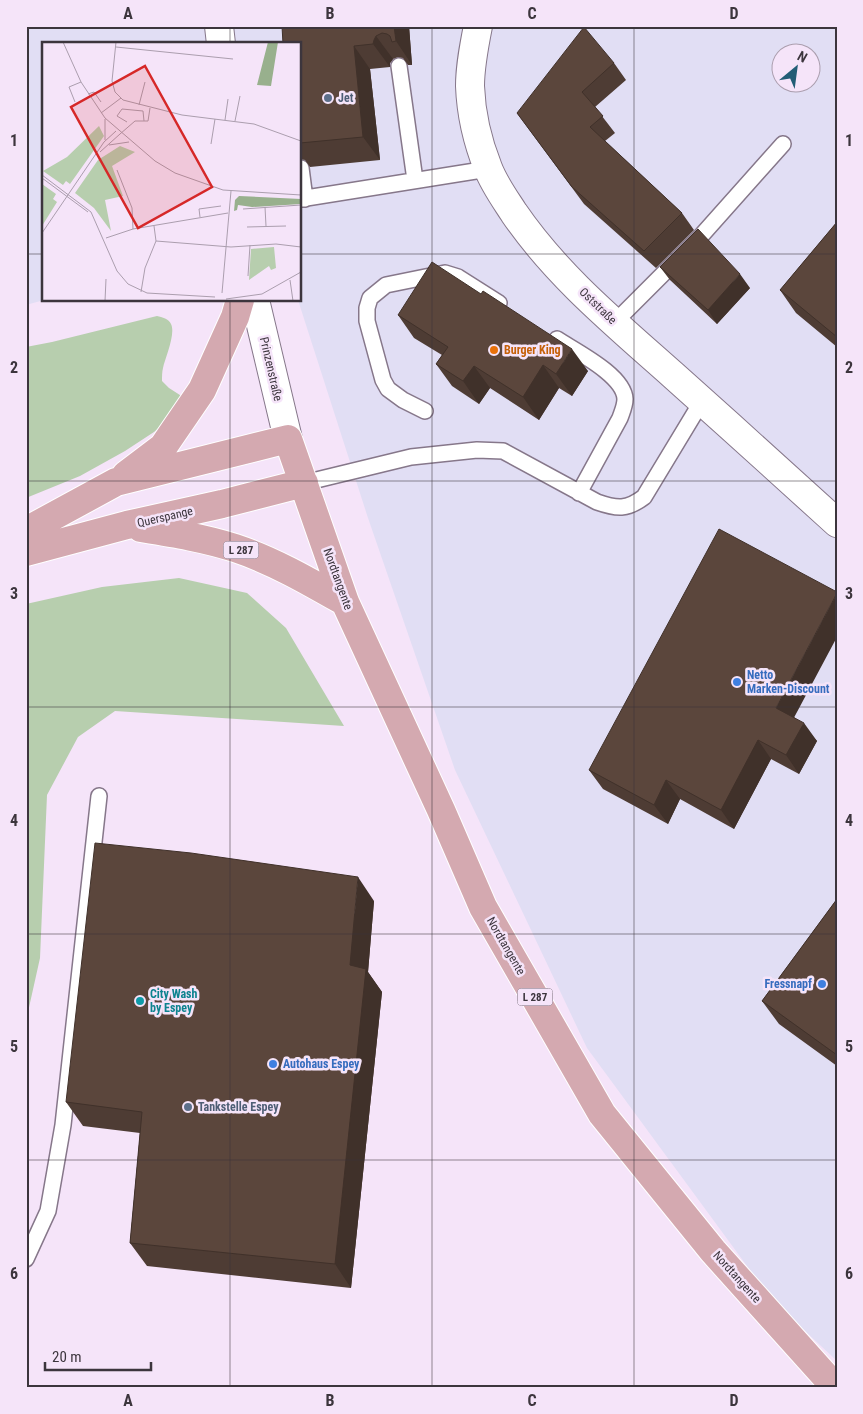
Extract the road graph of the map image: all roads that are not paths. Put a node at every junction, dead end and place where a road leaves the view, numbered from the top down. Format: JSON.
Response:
{"nodes":[{"id":1,"x":220,"y":26,"type":"edge"},
{"id":2,"x":478,"y":26,"type":"edge"},
{"id":3,"x":221,"y":42,"type":"edge"},
{"id":4,"x":399,"y":66,"type":"dead end"},
{"id":5,"x":783,"y":144,"type":"dead end"},
{"id":6,"x":301,"y":168,"type":"edge"},
{"id":7,"x":488,"y":169,"type":"junction"},
{"id":8,"x":415,"y":180,"type":"junction"},
{"id":9,"x":303,"y":199,"type":"edge"},
{"id":10,"x":240,"y":301,"type":"edge"},
{"id":11,"x":255,"y":301,"type":"edge"},
{"id":12,"x":507,"y":308,"type":"edge"},
{"id":13,"x":614,"y":323,"type":"junction"},
{"id":14,"x":548,"y":334,"type":"edge"},
{"id":15,"x":702,"y":401,"type":"junction"},
{"id":16,"x":425,"y":411,"type":"dead end"},
{"id":17,"x":288,"y":439,"type":"junction"},
{"id":18,"x":116,"y":482,"type":"junction"},
{"id":19,"x":304,"y":483,"type":"junction"},
{"id":20,"x":579,"y":492,"type":"junction"},
{"id":21,"x":837,"y":522,"type":"edge"},
{"id":22,"x":127,"y":525,"type":"junction"},
{"id":23,"x":26,"y":530,"type":"edge"},
{"id":24,"x":26,"y":552,"type":"edge"},
{"id":25,"x":345,"y":602,"type":"junction"},
{"id":26,"x":99,"y":796,"type":"dead end"},
{"id":27,"x":26,"y":1259,"type":"edge"},
{"id":28,"x":836,"y":1388,"type":"edge"}],
"edges":[{"from":1,"to":3,"type":"street"},
{"from":2,"to":7,"type":"street","name":"Oststraße"},
{"from":4,"to":8,"type":"lane"},
{"from":5,"to":13,"type":"lane"},
{"from":6,"to":9,"type":"lane"},
{"from":7,"to":8,"type":"lane"},
{"from":7,"to":13,"type":"street","name":"Oststraße"},
{"from":8,"to":9,"type":"lane"},
{"from":10,"to":18,"type":"main road"},
{"from":11,"to":17,"type":"street","name":"Prinzenstraße"},
{"from":12,"to":16,"type":"lane"},
{"from":13,"to":15,"type":"street","name":"Oststraße"},
{"from":14,"to":20,"type":"lane"},
{"from":15,"to":20,"type":"lane"},
{"from":15,"to":21,"type":"street","name":"Oststraße"},
{"from":17,"to":18,"type":"main road"},
{"from":17,"to":19,"type":"main road","name":"Nordtangente","number":"L 287"},
{"from":18,"to":23,"type":"main road"},
{"from":19,"to":20,"type":"lane"},
{"from":19,"to":22,"type":"main road","name":"Querspange","number":"L 287"},
{"from":19,"to":25,"type":"main road","name":"Nordtangente","number":"L 287"},
{"from":22,"to":24,"type":"main road","name":"Querspange","number":"L 287"},
{"from":22,"to":25,"type":"main road","number":"L 287"},
{"from":25,"to":28,"type":"main road","name":"Nordtangente","number":"L 287"},
{"from":26,"to":27,"type":"lane"}]}
